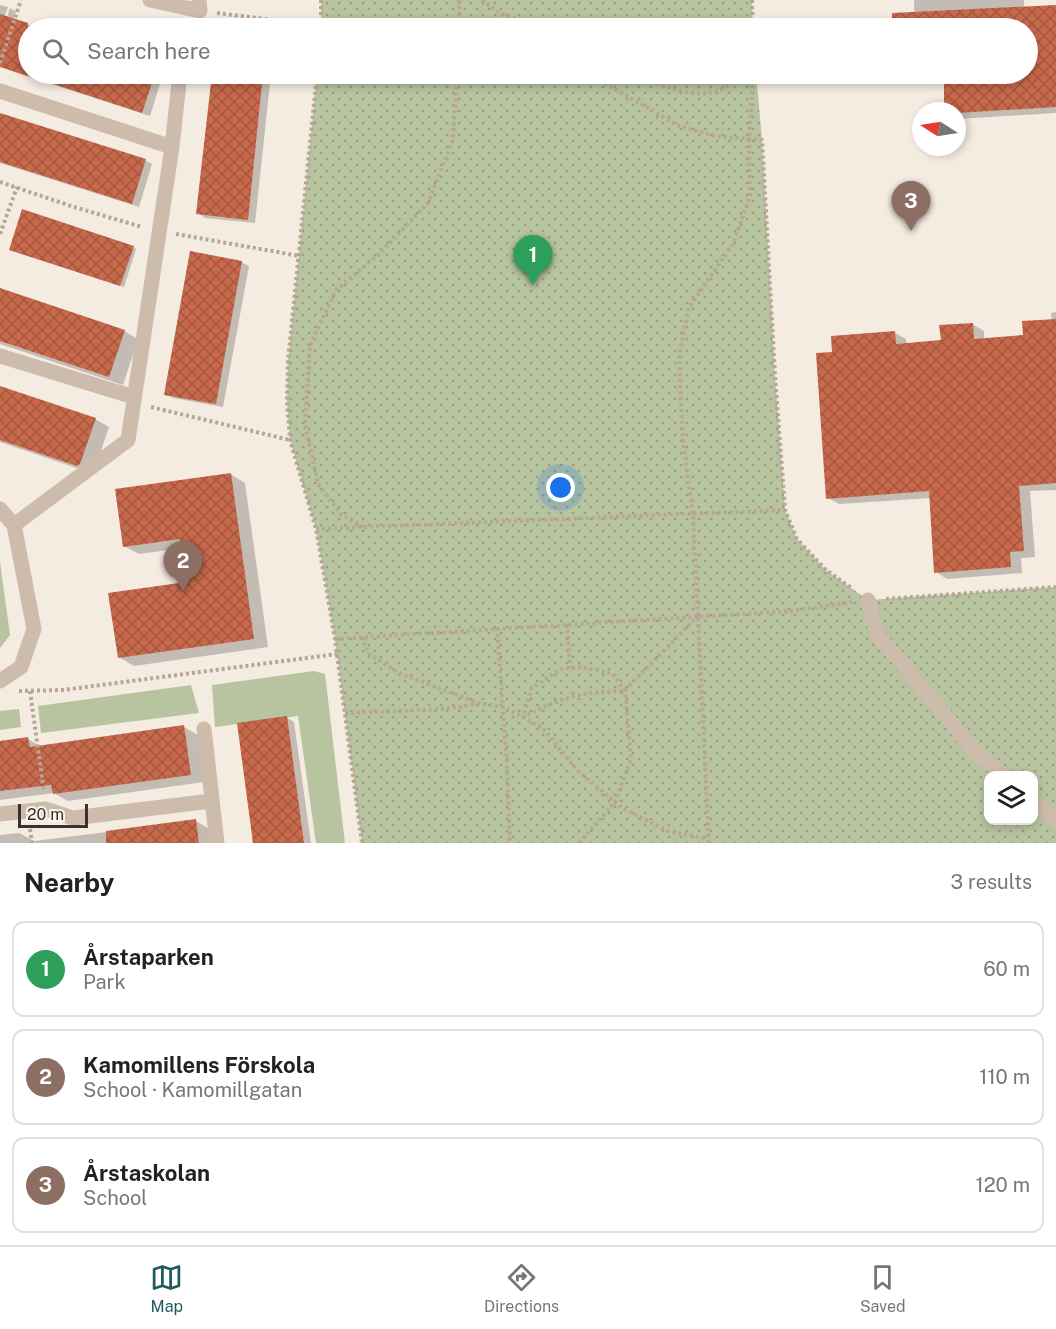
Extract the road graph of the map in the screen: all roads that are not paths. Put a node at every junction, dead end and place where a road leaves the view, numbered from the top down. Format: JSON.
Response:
{"nodes":[{"id":1,"x":150,"y":0,"type":"edge"},
{"id":2,"x":199,"y":5,"type":"edge"},
{"id":3,"x":179,"y":84,"type":"edge"},
{"id":4,"x":0,"y":91,"type":"edge"},
{"id":5,"x":172,"y":147,"type":"junction"},
{"id":6,"x":0,"y":356,"type":"edge"},
{"id":7,"x":134,"y":400,"type":"junction"},
{"id":8,"x":0,"y":509,"type":"edge"},
{"id":9,"x":14,"y":525,"type":"junction"},
{"id":10,"x":868,"y":600,"type":"road end"},
{"id":11,"x":5,"y":686,"type":"edge"},
{"id":12,"x":204,"y":729,"type":"dead end"},
{"id":13,"x":998,"y":771,"type":"edge"},
{"id":14,"x":211,"y":801,"type":"junction"},
{"id":15,"x":1038,"y":804,"type":"edge"},
{"id":16,"x":0,"y":814,"type":"edge"},
{"id":17,"x":1056,"y":820,"type":"edge"},
{"id":18,"x":217,"y":843,"type":"edge"}],
"edges":[{"from":1,"to":2,"type":"street"},
{"from":3,"to":5,"type":"street"},
{"from":4,"to":5,"type":"street"},
{"from":5,"to":7,"type":"street"},
{"from":6,"to":7,"type":"street"},
{"from":7,"to":9,"type":"street"},
{"from":8,"to":9,"type":"street"},
{"from":9,"to":11,"type":"street"},
{"from":10,"to":13,"type":"street"},
{"from":12,"to":14,"type":"street"},
{"from":14,"to":16,"type":"street"},
{"from":14,"to":18,"type":"street"},
{"from":15,"to":17,"type":"street"}]}
